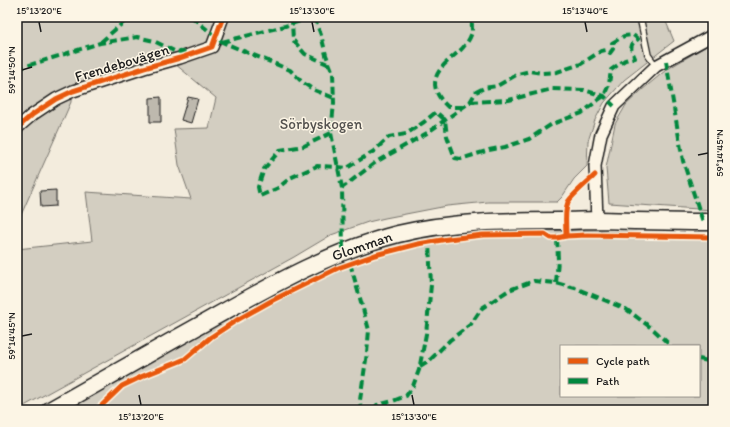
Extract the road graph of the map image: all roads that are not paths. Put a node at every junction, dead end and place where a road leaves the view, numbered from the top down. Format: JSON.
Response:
{"nodes":[{"id":1,"x":223,"y":17,"type":"edge"},
{"id":2,"x":640,"y":17,"type":"edge"},
{"id":3,"x":713,"y":34,"type":"edge"},
{"id":4,"x":656,"y":66,"type":"junction"},
{"id":5,"x":17,"y":128,"type":"edge"},
{"id":6,"x":597,"y":220,"type":"junction"},
{"id":7,"x":713,"y":222,"type":"edge"},
{"id":8,"x":50,"y":410,"type":"edge"}],
"edges":[{"from":1,"to":5,"type":"street","name":"Frendebovägen"},
{"from":2,"to":4,"type":"lane"},
{"from":3,"to":4,"type":"street"},
{"from":4,"to":6,"type":"street"},
{"from":6,"to":7,"type":"main road","name":"Glomman"},
{"from":6,"to":8,"type":"main road","name":"Glomman"}]}
